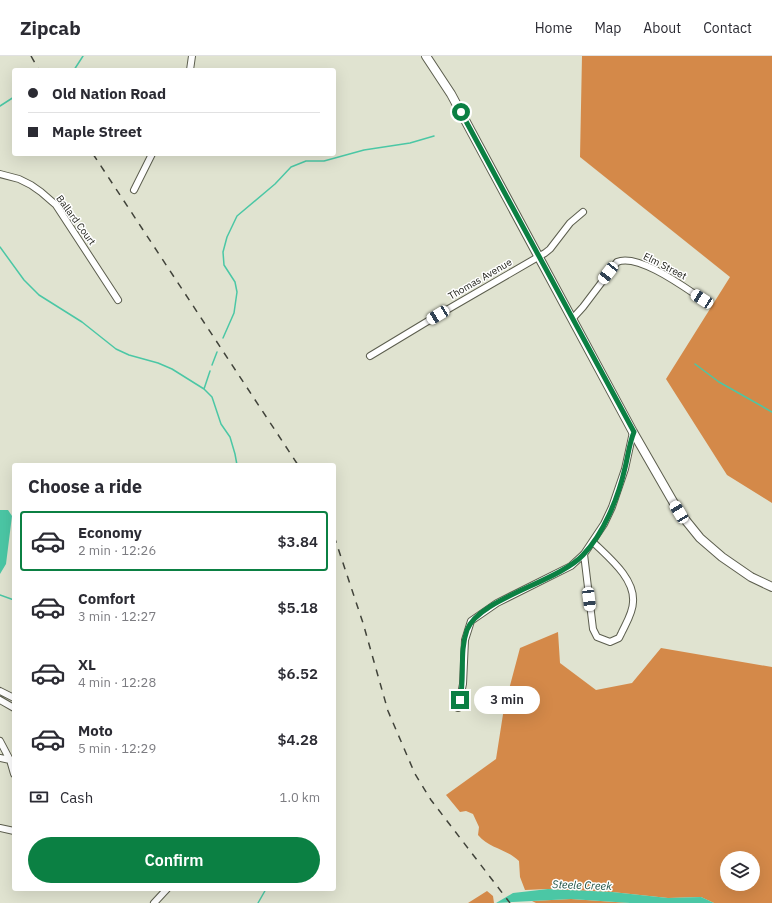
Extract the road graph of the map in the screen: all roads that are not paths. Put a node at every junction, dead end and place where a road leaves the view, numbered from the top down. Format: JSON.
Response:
{"nodes":[{"id":1,"x":192,"y":56,"type":"edge"},
{"id":2,"x":426,"y":56,"type":"edge"},
{"id":3,"x":190,"y":68,"type":"edge"},
{"id":4,"x":151,"y":156,"type":"edge"},
{"id":5,"x":0,"y":174,"type":"edge"},
{"id":6,"x":134,"y":190,"type":"dead end"},
{"id":7,"x":583,"y":212,"type":"dead end"},
{"id":8,"x":539,"y":257,"type":"junction"},
{"id":9,"x":702,"y":299,"type":"dead end"},
{"id":10,"x":118,"y":300,"type":"dead end"},
{"id":11,"x":573,"y":318,"type":"junction"},
{"id":12,"x":370,"y":356,"type":"dead end"},
{"id":13,"x":634,"y":432,"type":"junction"},
{"id":14,"x":593,"y":542,"type":"junction"},
{"id":15,"x":584,"y":554,"type":"junction"},
{"id":16,"x":772,"y":587,"type":"edge"},
{"id":17,"x":0,"y":692,"type":"edge"},
{"id":18,"x":12,"y":697,"type":"edge"},
{"id":19,"x":0,"y":700,"type":"edge"},
{"id":20,"x":12,"y":707,"type":"edge"},
{"id":21,"x":458,"y":708,"type":"dead end"},
{"id":22,"x":0,"y":741,"type":"edge"},
{"id":23,"x":0,"y":758,"type":"edge"},
{"id":24,"x":10,"y":760,"type":"junction"},
{"id":25,"x":12,"y":767,"type":"edge"},
{"id":26,"x":0,"y":828,"type":"edge"},
{"id":27,"x":12,"y":831,"type":"edge"},
{"id":28,"x":165,"y":891,"type":"edge"},
{"id":29,"x":154,"y":903,"type":"edge"}],
"edges":[{"from":1,"to":3,"type":"street"},
{"from":2,"to":8,"type":"main road"},
{"from":4,"to":6,"type":"street"},
{"from":5,"to":10,"type":"street","name":"Ballard Court"},
{"from":7,"to":8,"type":"street","name":"Thomas Avenue"},
{"from":8,"to":11,"type":"main road"},
{"from":8,"to":12,"type":"street","name":"Thomas Avenue"},
{"from":9,"to":11,"type":"street","name":"Elm Street"},
{"from":11,"to":13,"type":"main road"},
{"from":13,"to":14,"type":"street"},
{"from":13,"to":16,"type":"main road"},
{"from":14,"to":15,"type":"street"},
{"from":14,"to":15,"type":"street"},
{"from":15,"to":21,"type":"street"},
{"from":17,"to":18,"type":"street"},
{"from":19,"to":20,"type":"street"},
{"from":22,"to":24,"type":"street"},
{"from":23,"to":24,"type":"street"},
{"from":24,"to":25,"type":"street"},
{"from":26,"to":27,"type":"street"},
{"from":28,"to":29,"type":"street"}]}
